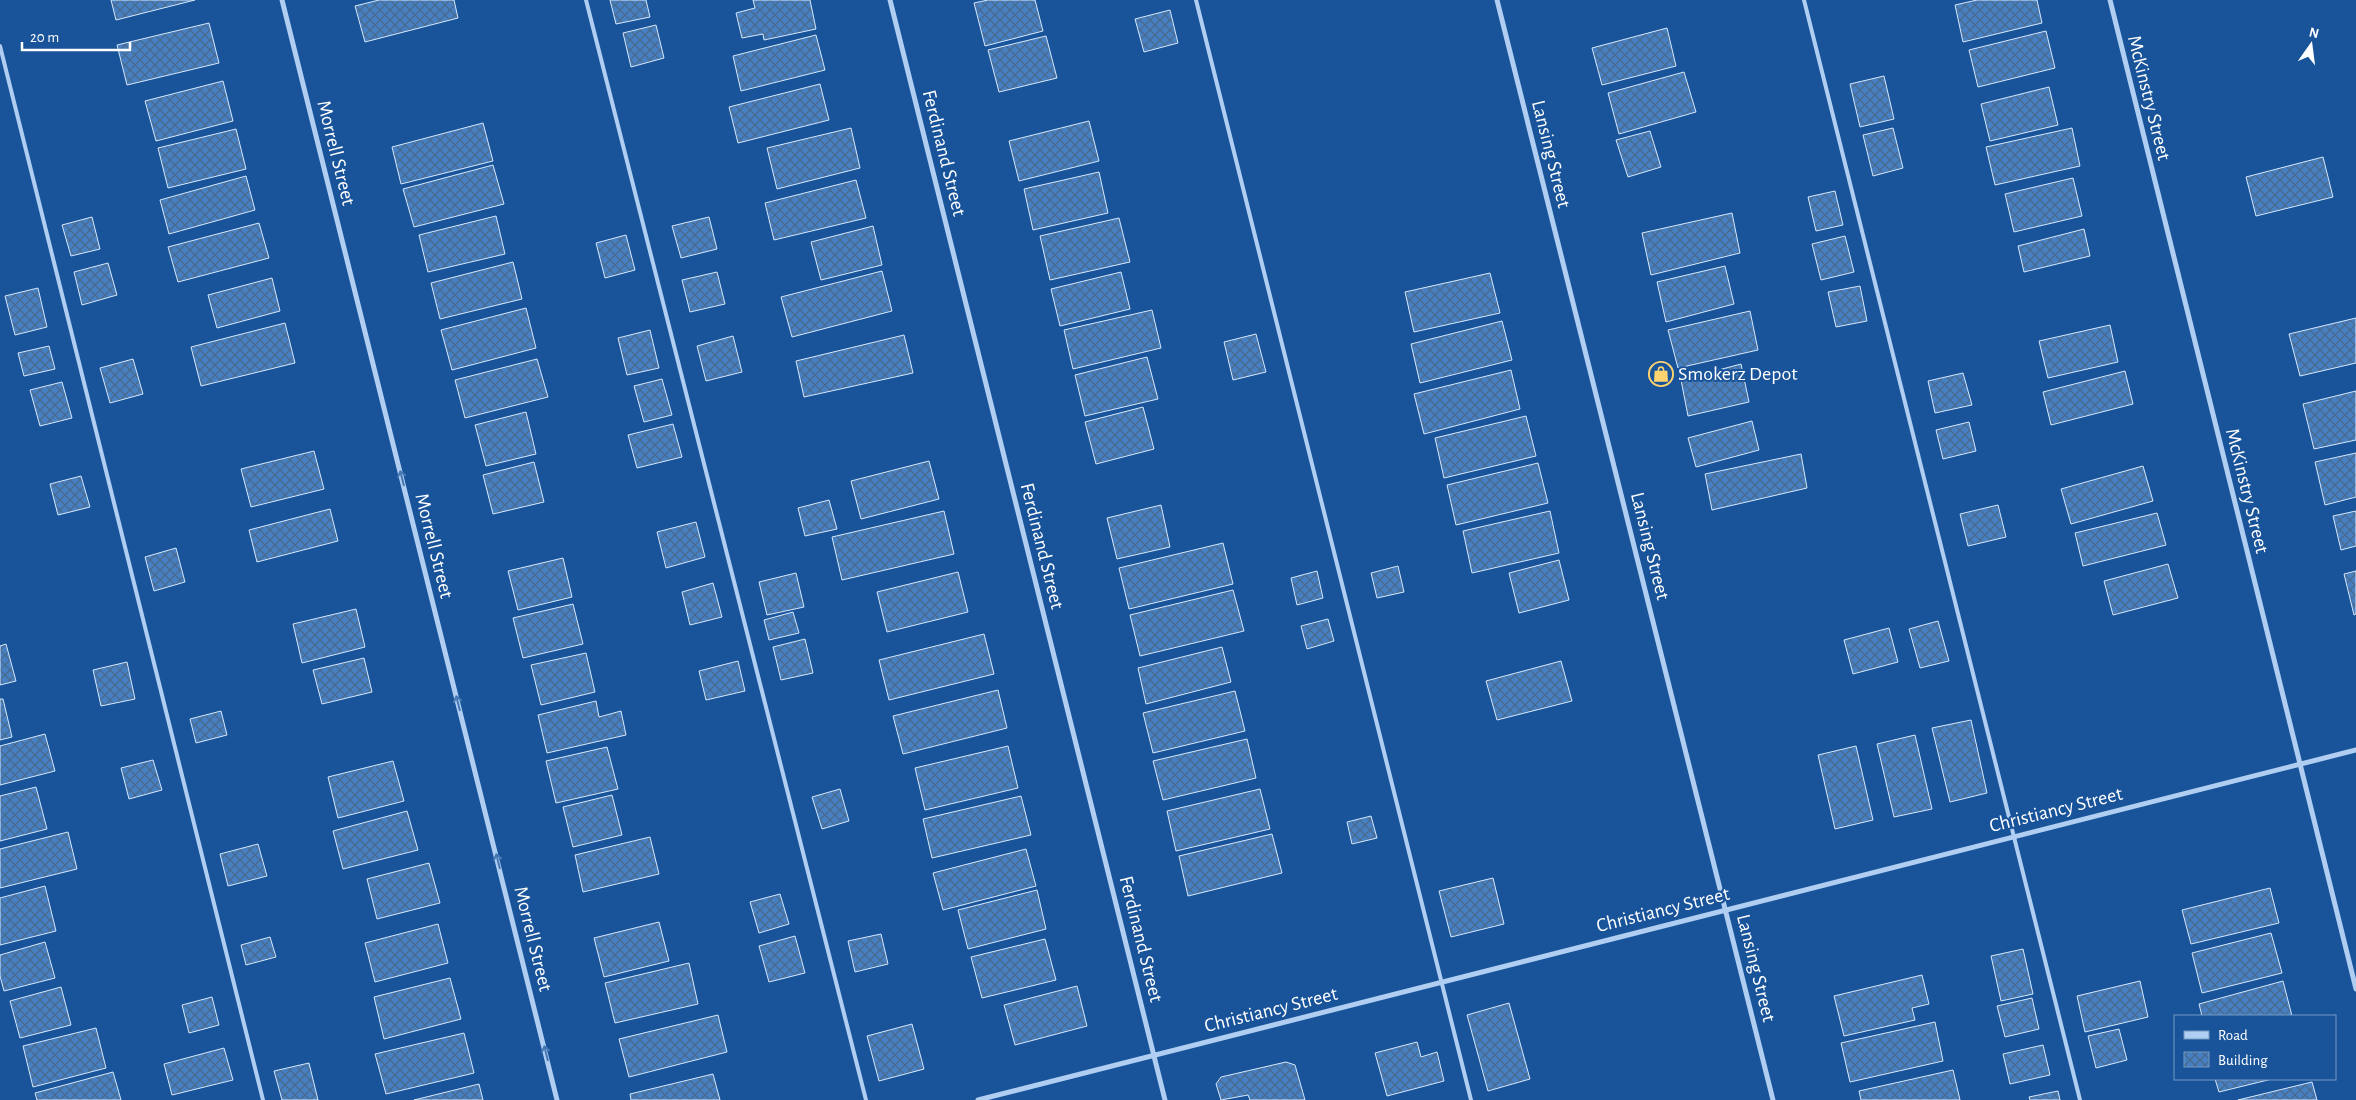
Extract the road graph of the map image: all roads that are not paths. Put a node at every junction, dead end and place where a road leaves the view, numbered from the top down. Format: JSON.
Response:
{"nodes":[{"id":1,"x":282,"y":0,"type":"edge"},
{"id":2,"x":586,"y":0,"type":"edge"},
{"id":3,"x":890,"y":0,"type":"edge"},
{"id":4,"x":1196,"y":0,"type":"edge"},
{"id":5,"x":1497,"y":0,"type":"edge"},
{"id":6,"x":1804,"y":0,"type":"edge"},
{"id":7,"x":2110,"y":0,"type":"edge"},
{"id":8,"x":0,"y":46,"type":"edge"},
{"id":9,"x":2356,"y":750,"type":"edge"},
{"id":10,"x":2300,"y":764,"type":"junction"},
{"id":11,"x":2015,"y":836,"type":"junction"},
{"id":12,"x":1726,"y":910,"type":"junction"},
{"id":13,"x":1442,"y":982,"type":"junction"},
{"id":14,"x":2356,"y":989,"type":"edge"},
{"id":15,"x":1154,"y":1056,"type":"junction"},
{"id":16,"x":263,"y":1100,"type":"edge"},
{"id":17,"x":557,"y":1100,"type":"edge"},
{"id":18,"x":866,"y":1100,"type":"edge"},
{"id":19,"x":978,"y":1100,"type":"edge"},
{"id":20,"x":1165,"y":1100,"type":"edge"},
{"id":21,"x":1471,"y":1100,"type":"edge"},
{"id":22,"x":1773,"y":1100,"type":"edge"},
{"id":23,"x":2080,"y":1100,"type":"edge"}],
"edges":[{"from":17,"to":1,"type":"street","name":"Morrell Street","one_way":true},
{"from":2,"to":18,"type":"lane"},
{"from":3,"to":15,"type":"street","name":"Ferdinand Street"},
{"from":4,"to":13,"type":"lane"},
{"from":5,"to":12,"type":"street","name":"Lansing Street"},
{"from":6,"to":11,"type":"lane"},
{"from":7,"to":10,"type":"street","name":"McKinstry Street"},
{"from":8,"to":16,"type":"lane"},
{"from":9,"to":10,"type":"street","name":"Christiancy Street"},
{"from":10,"to":11,"type":"street","name":"Christiancy Street"},
{"from":10,"to":14,"type":"street","name":"McKinstry Street"},
{"from":11,"to":12,"type":"street","name":"Christiancy Street"},
{"from":11,"to":23,"type":"lane"},
{"from":12,"to":13,"type":"street","name":"Christiancy Street"},
{"from":12,"to":22,"type":"street","name":"Lansing Street"},
{"from":13,"to":15,"type":"street","name":"Christiancy Street"},
{"from":13,"to":21,"type":"lane"},
{"from":15,"to":19,"type":"street","name":"Christiancy Street"},
{"from":15,"to":20,"type":"street","name":"Ferdinand Street"}]}
